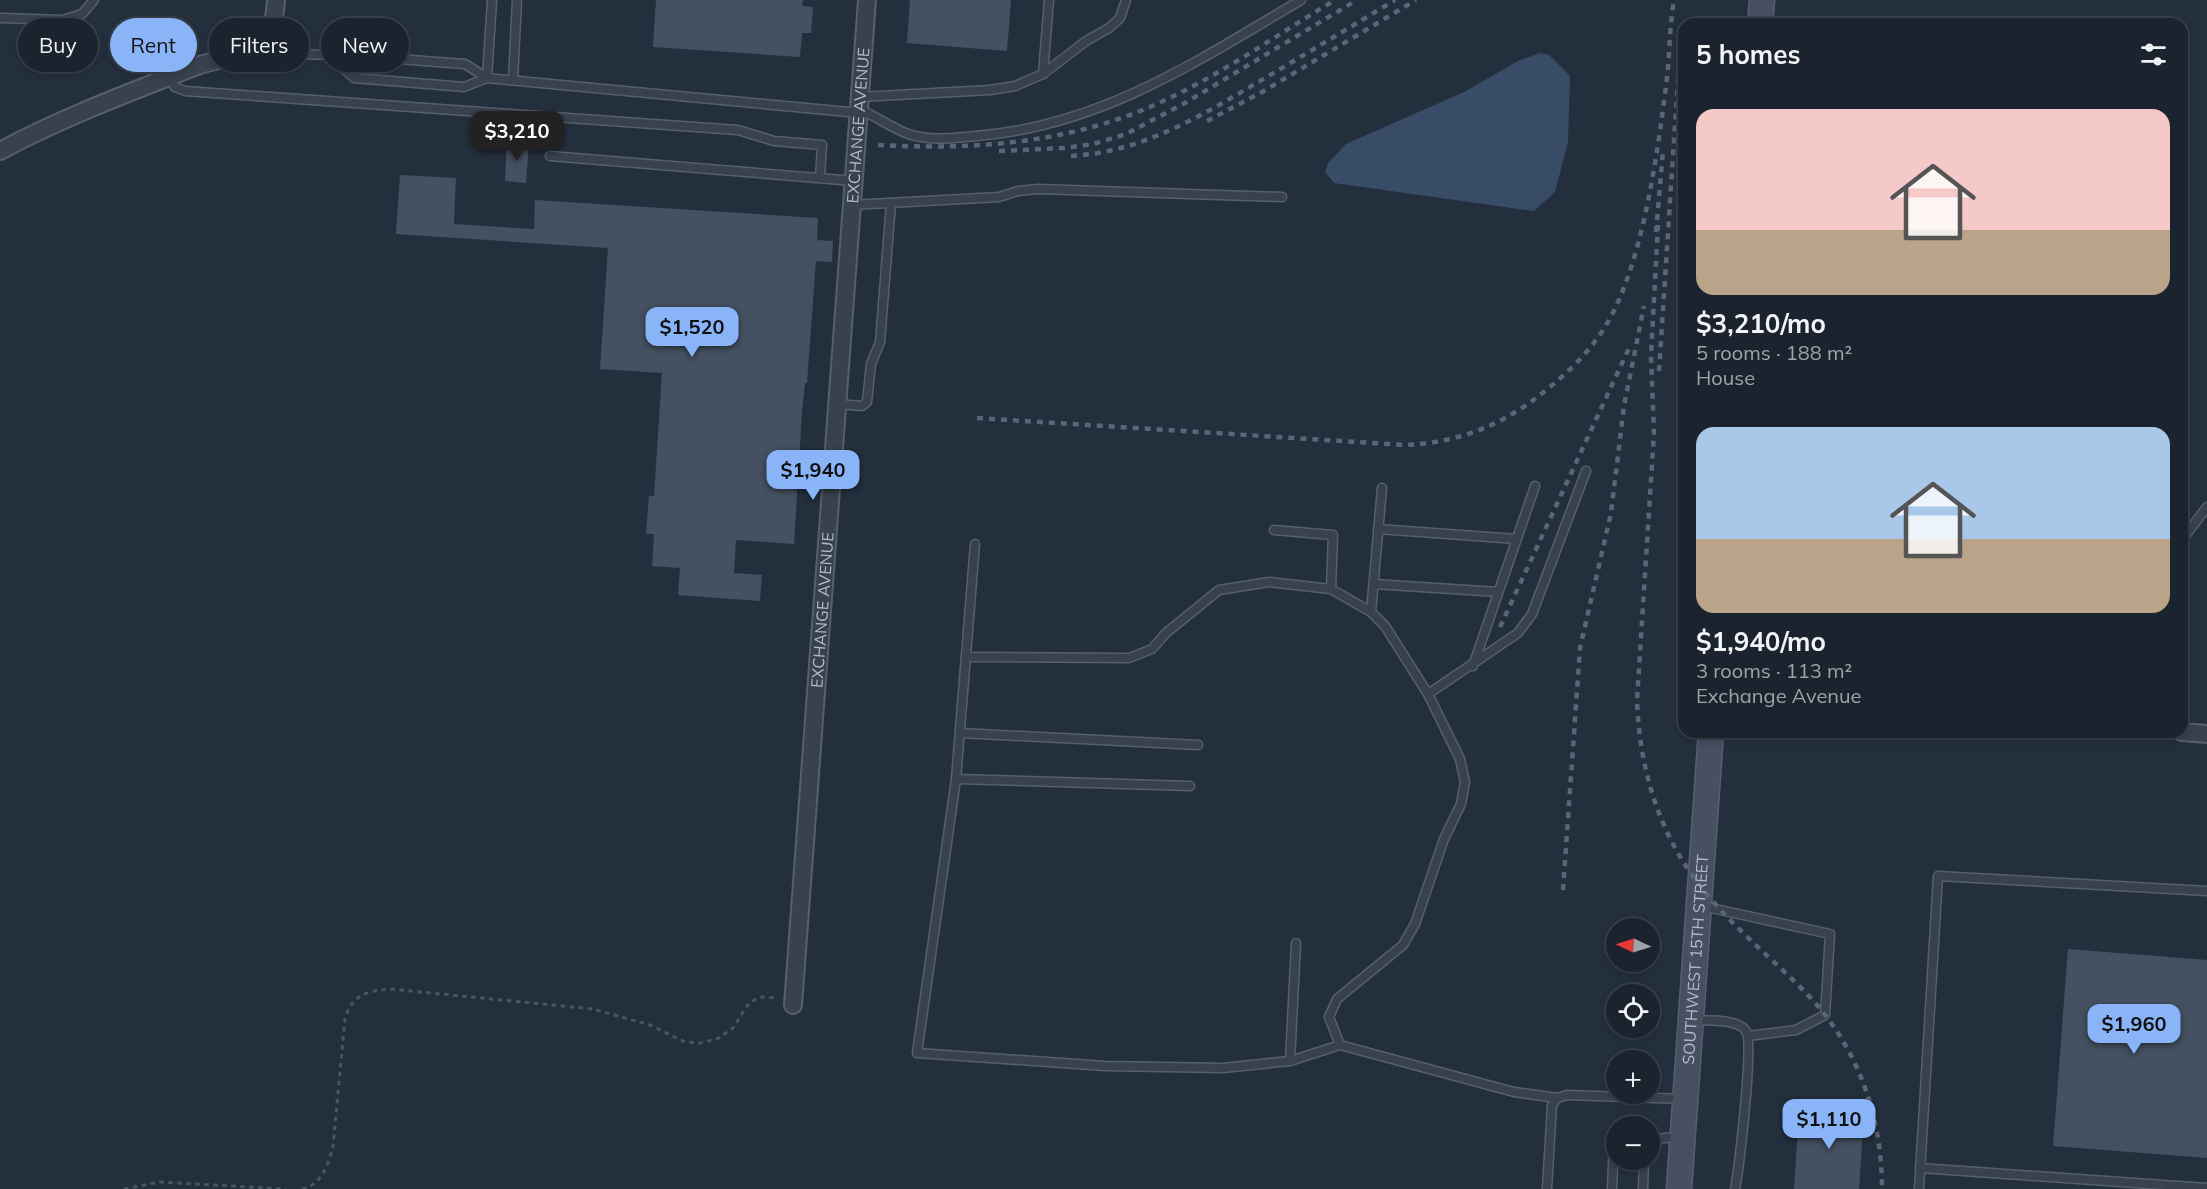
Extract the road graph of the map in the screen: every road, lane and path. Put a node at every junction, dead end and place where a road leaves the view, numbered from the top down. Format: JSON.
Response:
{"nodes":[{"id":1,"x":94,"y":0,"type":"edge"},
{"id":2,"x":276,"y":0,"type":"edge"},
{"id":3,"x":492,"y":0,"type":"edge"},
{"id":4,"x":517,"y":0,"type":"edge"},
{"id":5,"x":867,"y":0,"type":"edge"},
{"id":6,"x":1049,"y":0,"type":"edge"},
{"id":7,"x":1126,"y":0,"type":"edge"},
{"id":8,"x":1301,"y":0,"type":"edge"},
{"id":9,"x":1762,"y":0,"type":"edge"},
{"id":10,"x":0,"y":18,"type":"edge"},
{"id":11,"x":273,"y":18,"type":"edge"},
{"id":12,"x":1760,"y":18,"type":"edge"},
{"id":13,"x":409,"y":60,"type":"edge"},
{"id":14,"x":209,"y":63,"type":"edge"},
{"id":15,"x":347,"y":72,"type":"edge"},
{"id":16,"x":1043,"y":74,"type":"junction"},
{"id":17,"x":168,"y":78,"type":"junction"},
{"id":18,"x":487,"y":78,"type":"junction"},
{"id":19,"x":513,"y":80,"type":"junction"},
{"id":20,"x":859,"y":106,"type":"junction"},
{"id":21,"x":0,"y":151,"type":"edge"},
{"id":22,"x":550,"y":156,"type":"dead end"},
{"id":23,"x":819,"y":178,"type":"junction"},
{"id":24,"x":854,"y":181,"type":"junction"},
{"id":25,"x":1282,"y":197,"type":"dead end"},
{"id":26,"x":891,"y":203,"type":"junction"},
{"id":27,"x":852,"y":205,"type":"junction"},
{"id":28,"x":837,"y":404,"type":"junction"},
{"id":29,"x":1586,"y":471,"type":"dead end"},
{"id":30,"x":1535,"y":486,"type":"dead end"},
{"id":31,"x":1382,"y":488,"type":"dead end"},
{"id":32,"x":2207,"y":507,"type":"edge"},
{"id":33,"x":1378,"y":529,"type":"junction"},
{"id":34,"x":1274,"y":530,"type":"dead end"},
{"id":35,"x":2188,"y":532,"type":"edge"},
{"id":36,"x":1516,"y":539,"type":"junction"},
{"id":37,"x":975,"y":543,"type":"dead end"},
{"id":38,"x":1374,"y":584,"type":"junction"},
{"id":39,"x":1331,"y":589,"type":"junction"},
{"id":40,"x":1498,"y":592,"type":"junction"},
{"id":41,"x":1371,"y":612,"type":"junction"},
{"id":42,"x":966,"y":657,"type":"junction"},
{"id":43,"x":1472,"y":666,"type":"junction"},
{"id":44,"x":1428,"y":694,"type":"junction"},
{"id":45,"x":2188,"y":732,"type":"edge"},
{"id":46,"x":960,"y":733,"type":"junction"},
{"id":47,"x":2207,"y":734,"type":"edge"},
{"id":48,"x":1711,"y":738,"type":"edge"},
{"id":49,"x":1198,"y":745,"type":"dead end"},
{"id":50,"x":956,"y":779,"type":"junction"},
{"id":51,"x":1190,"y":786,"type":"dead end"},
{"id":52,"x":2207,"y":891,"type":"edge"},
{"id":53,"x":1699,"y":906,"type":"junction"},
{"id":54,"x":1296,"y":943,"type":"dead end"},
{"id":55,"x":794,"y":1002,"type":"joint"},
{"id":56,"x":1691,"y":1020,"type":"junction"},
{"id":57,"x":1748,"y":1036,"type":"junction"},
{"id":58,"x":1340,"y":1045,"type":"junction"},
{"id":59,"x":1290,"y":1061,"type":"junction"},
{"id":60,"x":1557,"y":1098,"type":"junction"},
{"id":61,"x":1685,"y":1099,"type":"junction"},
{"id":62,"x":1683,"y":1137,"type":"junction"},
{"id":63,"x":1660,"y":1138,"type":"edge"},
{"id":64,"x":1920,"y":1168,"type":"junction"},
{"id":65,"x":1613,"y":1170,"type":"edge"},
{"id":66,"x":1644,"y":1170,"type":"edge"},
{"id":67,"x":2207,"y":1188,"type":"edge"},
{"id":68,"x":124,"y":1189,"type":"edge"},
{"id":69,"x":286,"y":1189,"type":"edge"},
{"id":70,"x":302,"y":1189,"type":"edge"},
{"id":71,"x":1547,"y":1189,"type":"edge"},
{"id":72,"x":1612,"y":1189,"type":"edge"},
{"id":73,"x":1643,"y":1189,"type":"edge"},
{"id":74,"x":1679,"y":1189,"type":"edge"},
{"id":75,"x":1736,"y":1189,"type":"edge"},
{"id":76,"x":1919,"y":1189,"type":"edge"}],
"edges":[{"from":1,"to":10,"type":"lane"},
{"from":2,"to":11,"type":"street"},
{"from":3,"to":18,"type":"lane"},
{"from":4,"to":19,"type":"lane"},
{"from":5,"to":20,"type":"street","name":"EXCHANGE AVENUE"},
{"from":6,"to":16,"type":"lane"},
{"from":7,"to":16,"type":"lane"},
{"from":8,"to":20,"type":"lane"},
{"from":9,"to":12,"type":"main road"},
{"from":13,"to":18,"type":"lane"},
{"from":14,"to":17,"type":"street"},
{"from":15,"to":18,"type":"lane"},
{"from":16,"to":20,"type":"lane"},
{"from":17,"to":21,"type":"street"},
{"from":17,"to":23,"type":"lane"},
{"from":18,"to":19,"type":"lane"},
{"from":19,"to":20,"type":"lane"},
{"from":20,"to":24,"type":"street","name":"EXCHANGE AVENUE"},
{"from":22,"to":23,"type":"lane"},
{"from":23,"to":24,"type":"lane"},
{"from":24,"to":27,"type":"street","name":"EXCHANGE AVENUE"},
{"from":25,"to":26,"type":"lane"},
{"from":26,"to":27,"type":"lane"},
{"from":26,"to":28,"type":"lane"},
{"from":27,"to":28,"type":"street","name":"EXCHANGE AVENUE"},
{"from":28,"to":55,"type":"street","name":"EXCHANGE AVENUE"},
{"from":29,"to":43,"type":"lane"},
{"from":30,"to":36,"type":"lane"},
{"from":31,"to":33,"type":"lane"},
{"from":32,"to":35,"type":"lane"},
{"from":33,"to":36,"type":"lane"},
{"from":33,"to":38,"type":"lane"},
{"from":34,"to":39,"type":"lane"},
{"from":36,"to":40,"type":"lane"},
{"from":37,"to":42,"type":"lane"},
{"from":38,"to":40,"type":"lane"},
{"from":38,"to":41,"type":"lane"},
{"from":39,"to":41,"type":"lane"},
{"from":39,"to":42,"type":"lane"},
{"from":40,"to":43,"type":"lane"},
{"from":41,"to":44,"type":"lane"},
{"from":42,"to":46,"type":"lane"},
{"from":43,"to":44,"type":"lane"},
{"from":44,"to":58,"type":"lane"},
{"from":45,"to":47,"type":"street"},
{"from":46,"to":49,"type":"lane"},
{"from":46,"to":50,"type":"lane"},
{"from":48,"to":53,"type":"main road","name":"SOUTHWEST 15TH STREET"},
{"from":50,"to":51,"type":"lane"},
{"from":50,"to":59,"type":"lane"},
{"from":52,"to":64,"type":"lane"},
{"from":53,"to":56,"type":"main road","name":"SOUTHWEST 15TH STREET"},
{"from":53,"to":57,"type":"lane"},
{"from":54,"to":59,"type":"lane"},
{"from":55,"to":70,"type":"path"},
{"from":56,"to":57,"type":"lane"},
{"from":56,"to":61,"type":"main road","name":"SOUTHWEST 15TH STREET"},
{"from":57,"to":75,"type":"lane"},
{"from":58,"to":59,"type":"lane"},
{"from":58,"to":60,"type":"lane"},
{"from":60,"to":61,"type":"lane"},
{"from":60,"to":71,"type":"lane"},
{"from":61,"to":62,"type":"main road","name":"SOUTHWEST 15TH STREET"},
{"from":62,"to":63,"type":"lane"},
{"from":62,"to":74,"type":"main road","name":"SOUTHWEST 15TH STREET"},
{"from":64,"to":67,"type":"lane"},
{"from":64,"to":76,"type":"lane"},
{"from":65,"to":72,"type":"lane"},
{"from":66,"to":73,"type":"lane"},
{"from":68,"to":69,"type":"path"}]}
